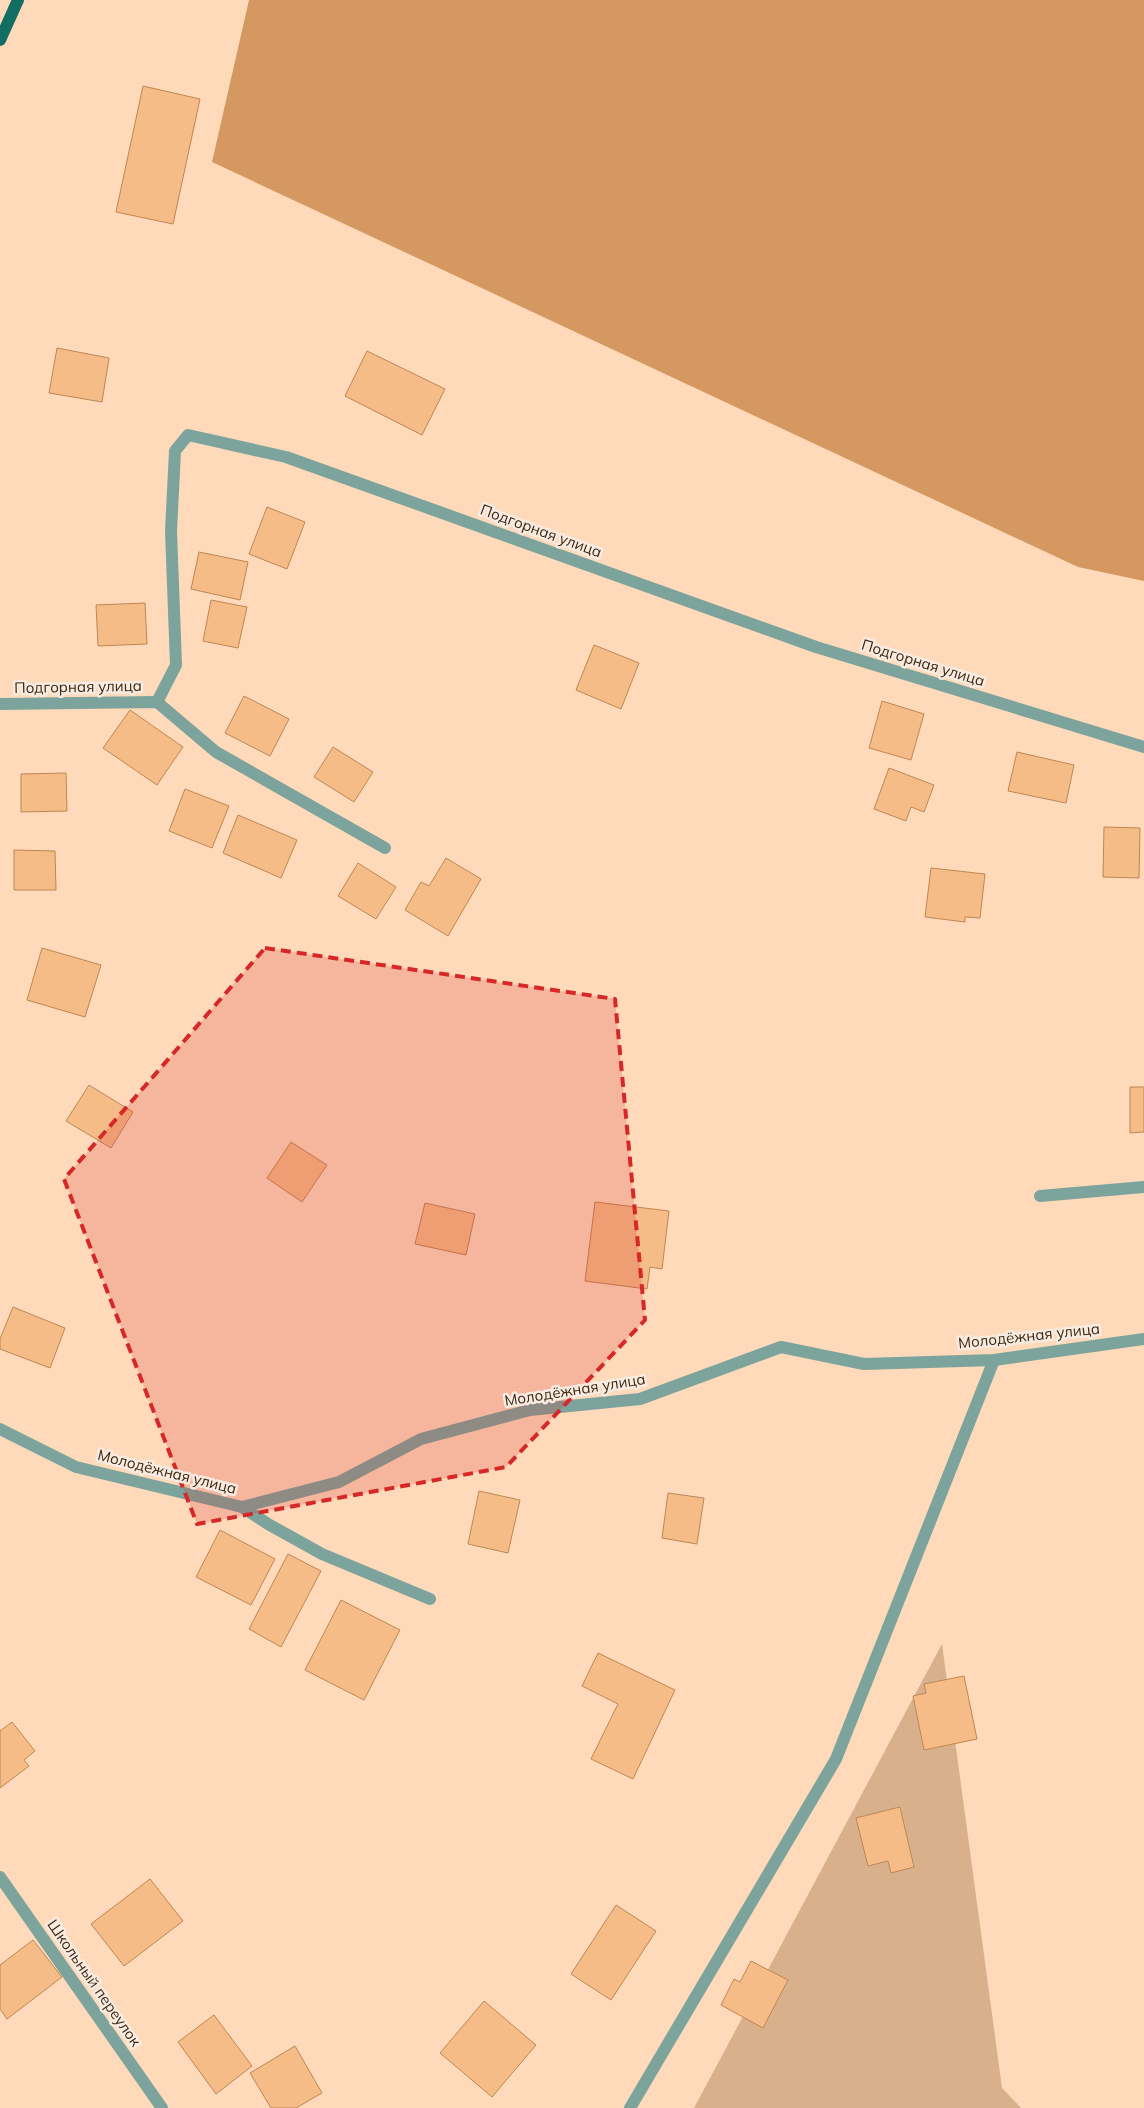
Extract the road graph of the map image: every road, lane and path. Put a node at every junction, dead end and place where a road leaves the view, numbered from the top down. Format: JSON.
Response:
{"nodes":[{"id":1,"x":18,"y":0,"type":"edge"},
{"id":2,"x":0,"y":40,"type":"edge"},
{"id":3,"x":157,"y":702,"type":"junction"},
{"id":4,"x":0,"y":704,"type":"edge"},
{"id":5,"x":1144,"y":747,"type":"edge"},
{"id":6,"x":385,"y":848,"type":"dead end"},
{"id":7,"x":1144,"y":1187,"type":"edge"},
{"id":8,"x":1040,"y":1196,"type":"dead end"},
{"id":9,"x":1144,"y":1339,"type":"edge"},
{"id":10,"x":994,"y":1360,"type":"junction"},
{"id":11,"x":0,"y":1429,"type":"edge"},
{"id":12,"x":242,"y":1507,"type":"junction"},
{"id":13,"x":430,"y":1599,"type":"dead end"},
{"id":14,"x":0,"y":1877,"type":"edge"},
{"id":15,"x":162,"y":2108,"type":"edge"},
{"id":16,"x":630,"y":2108,"type":"edge"}],
"edges":[{"from":1,"to":2,"type":"main road"},
{"from":3,"to":4,"type":"street","name":"Подгорная улица"},
{"from":3,"to":5,"type":"street","name":"Подгорная улица"},
{"from":3,"to":6,"type":"street","name":"Подгорная улица"},
{"from":7,"to":8,"type":"street"},
{"from":9,"to":10,"type":"street","name":"Молодёжная улица"},
{"from":10,"to":12,"type":"street","name":"Молодёжная улица"},
{"from":10,"to":16,"type":"street"},
{"from":11,"to":12,"type":"street","name":"Молодёжная улица"},
{"from":12,"to":13,"type":"street"},
{"from":14,"to":15,"type":"street","name":"Школьный переулок"}]}
